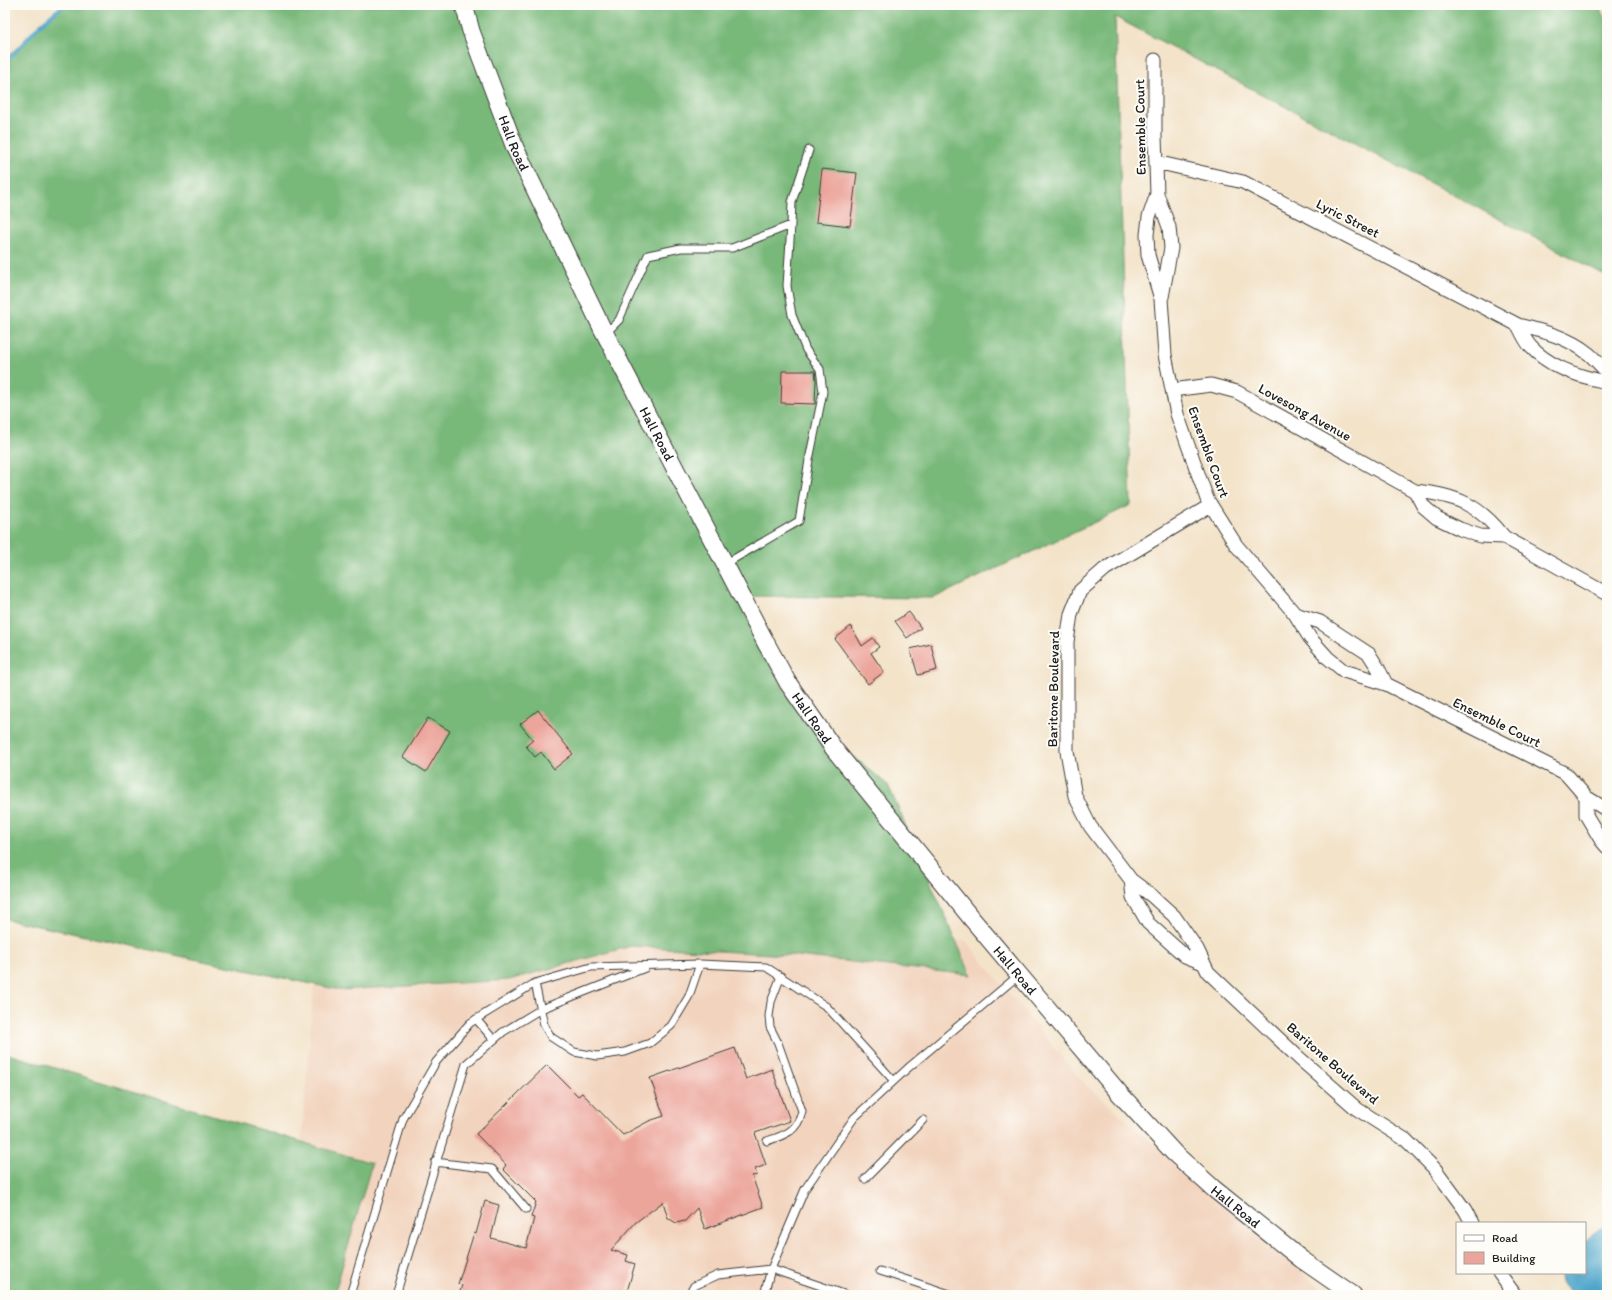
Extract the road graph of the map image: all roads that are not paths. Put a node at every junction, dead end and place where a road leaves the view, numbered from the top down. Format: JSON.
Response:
{"nodes":[{"id":1,"x":464,"y":5,"type":"edge"},
{"id":2,"x":1155,"y":60,"type":"dead end"},
{"id":3,"x":809,"y":150,"type":"dead end"},
{"id":4,"x":1156,"y":162,"type":"junction"},
{"id":5,"x":1157,"y":194,"type":"junction"},
{"id":6,"x":791,"y":225,"type":"junction"},
{"id":7,"x":1161,"y":299,"type":"junction"},
{"id":8,"x":1518,"y":325,"type":"junction"},
{"id":9,"x":605,"y":333,"type":"junction"},
{"id":10,"x":1607,"y":372,"type":"edge"},
{"id":11,"x":1607,"y":382,"type":"edge"},
{"id":12,"x":1172,"y":390,"type":"junction"},
{"id":13,"x":1415,"y":491,"type":"junction"},
{"id":14,"x":1211,"y":505,"type":"junction"},
{"id":15,"x":1504,"y":537,"type":"junction"},
{"id":16,"x":725,"y":564,"type":"junction"},
{"id":17,"x":1607,"y":594,"type":"edge"},
{"id":18,"x":1295,"y":614,"type":"junction"},
{"id":19,"x":1386,"y":684,"type":"junction"},
{"id":20,"x":1586,"y":797,"type":"junction"},
{"id":21,"x":1607,"y":810,"type":"edge"},
{"id":22,"x":1607,"y":847,"type":"edge"},
{"id":23,"x":1131,"y":880,"type":"junction"},
{"id":24,"x":700,"y":964,"type":"junction"},
{"id":25,"x":650,"y":966,"type":"junction"},
{"id":26,"x":1205,"y":967,"type":"junction"},
{"id":27,"x":1020,"y":975,"type":"junction"},
{"id":28,"x":781,"y":976,"type":"junction"},
{"id":29,"x":535,"y":983,"type":"junction"},
{"id":30,"x":541,"y":1010,"type":"junction"},
{"id":31,"x":476,"y":1019,"type":"junction"},
{"id":32,"x":494,"y":1040,"type":"junction"},
{"id":33,"x":894,"y":1081,"type":"junction"},
{"id":34,"x":923,"y":1120,"type":"dead end"},
{"id":35,"x":767,"y":1141,"type":"dead end"},
{"id":36,"x":435,"y":1162,"type":"junction"},
{"id":37,"x":865,"y":1179,"type":"dead end"},
{"id":38,"x":526,"y":1209,"type":"dead end"},
{"id":39,"x":1471,"y":1222,"type":"edge"},
{"id":40,"x":771,"y":1269,"type":"junction"},
{"id":41,"x":880,"y":1271,"type":"dead end"},
{"id":42,"x":1500,"y":1274,"type":"edge"},
{"id":43,"x":350,"y":1295,"type":"edge"},
{"id":44,"x":396,"y":1295,"type":"edge"},
{"id":45,"x":689,"y":1295,"type":"edge"},
{"id":46,"x":764,"y":1295,"type":"edge"},
{"id":47,"x":847,"y":1295,"type":"edge"},
{"id":48,"x":953,"y":1295,"type":"edge"},
{"id":49,"x":1353,"y":1295,"type":"edge"},
{"id":50,"x":1515,"y":1295,"type":"edge"}],
"edges":[{"from":1,"to":9,"type":"street","name":"Hall Road"},
{"from":2,"to":4,"type":"street","name":"Ensemble Court"},
{"from":3,"to":6,"type":"lane"},
{"from":4,"to":5,"type":"street","name":"Ensemble Court"},
{"from":4,"to":8,"type":"street","name":"Lyric Street"},
{"from":5,"to":7,"type":"street","name":"Ensemble Court"},
{"from":5,"to":7,"type":"street","name":"Ensemble Court"},
{"from":6,"to":9,"type":"lane"},
{"from":6,"to":16,"type":"lane"},
{"from":7,"to":12,"type":"street","name":"Ensemble Court"},
{"from":8,"to":10,"type":"street","name":"Lyric Street"},
{"from":8,"to":11,"type":"street"},
{"from":9,"to":16,"type":"street","name":"Hall Road"},
{"from":12,"to":13,"type":"street","name":"Lovesong Avenue"},
{"from":12,"to":14,"type":"street","name":"Ensemble Court"},
{"from":13,"to":15,"type":"street","name":"Lovesong Avenue"},
{"from":13,"to":15,"type":"street","name":"Lovesong Avenue"},
{"from":14,"to":18,"type":"street","name":"Ensemble Court"},
{"from":14,"to":23,"type":"street","name":"Baritone Boulevard"},
{"from":15,"to":17,"type":"street","name":"Lovesong Avenue"},
{"from":16,"to":27,"type":"street","name":"Hall Road"},
{"from":18,"to":19,"type":"street"},
{"from":18,"to":19,"type":"street","name":"Ensemble Court"},
{"from":19,"to":20,"type":"street","name":"Ensemble Court"},
{"from":20,"to":21,"type":"street","name":"Ensemble Court"},
{"from":20,"to":22,"type":"street"},
{"from":23,"to":26,"type":"street","name":"Baritone Boulevard"},
{"from":23,"to":26,"type":"street","name":"Baritone Boulevard"},
{"from":24,"to":25,"type":"lane"},
{"from":24,"to":28,"type":"lane"},
{"from":24,"to":30,"type":"lane"},
{"from":25,"to":29,"type":"lane"},
{"from":25,"to":30,"type":"lane"},
{"from":26,"to":39,"type":"street","name":"Baritone Boulevard"},
{"from":27,"to":33,"type":"lane"},
{"from":27,"to":49,"type":"street","name":"Hall Road"},
{"from":28,"to":33,"type":"lane"},
{"from":28,"to":35,"type":"lane"},
{"from":29,"to":30,"type":"lane"},
{"from":29,"to":31,"type":"lane"},
{"from":30,"to":32,"type":"lane"},
{"from":31,"to":32,"type":"lane"},
{"from":31,"to":43,"type":"lane"},
{"from":32,"to":36,"type":"lane"},
{"from":33,"to":40,"type":"lane"},
{"from":34,"to":37,"type":"lane"},
{"from":36,"to":38,"type":"lane"},
{"from":36,"to":44,"type":"lane"},
{"from":40,"to":45,"type":"lane"},
{"from":40,"to":46,"type":"lane"},
{"from":40,"to":47,"type":"lane"},
{"from":41,"to":48,"type":"lane"},
{"from":42,"to":50,"type":"street"}]}
